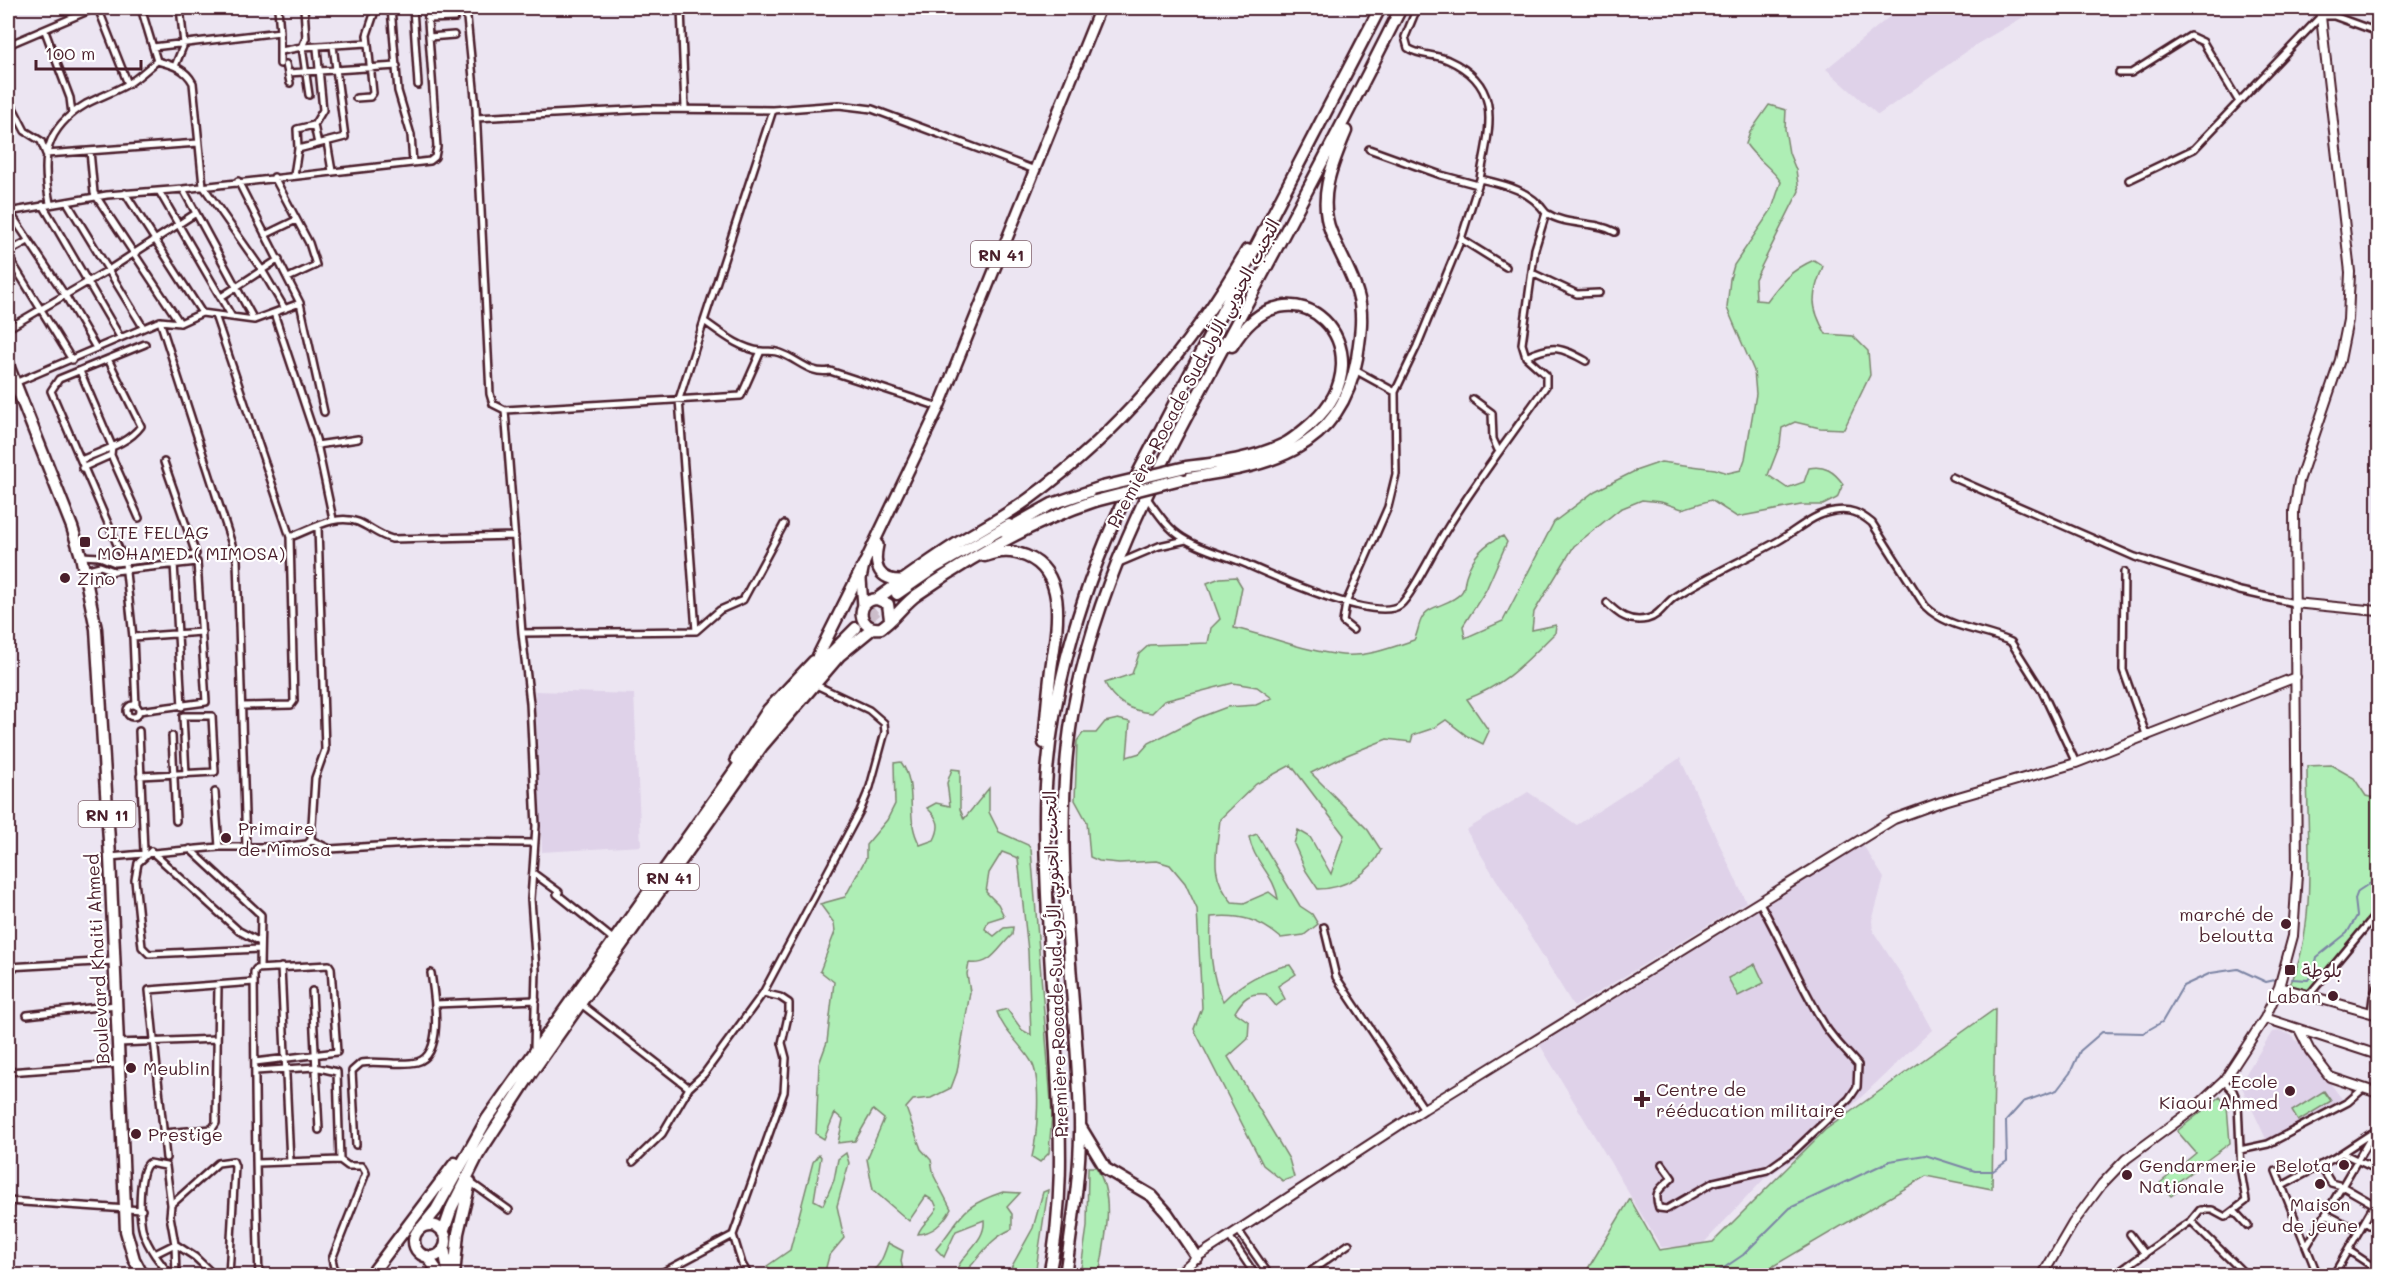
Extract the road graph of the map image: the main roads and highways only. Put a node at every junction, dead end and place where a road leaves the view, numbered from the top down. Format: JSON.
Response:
{"nodes":[{"id":1,"x":1100,"y":8,"type":"edge"},
{"id":2,"x":1380,"y":8,"type":"edge"},
{"id":3,"x":1401,"y":8,"type":"edge"},
{"id":4,"x":2321,"y":12,"type":"edge"},
{"id":5,"x":1386,"y":38,"type":"junction"},
{"id":6,"x":1350,"y":63,"type":"junction"},
{"id":7,"x":8,"y":365,"type":"edge"},
{"id":8,"x":1171,"y":446,"type":"junction"},
{"id":9,"x":1076,"y":462,"type":"junction"},
{"id":10,"x":897,"y":499,"type":"junction"},
{"id":11,"x":1052,"y":504,"type":"junction"},
{"id":12,"x":878,"y":542,"type":"junction"},
{"id":13,"x":967,"y":548,"type":"junction"},
{"id":14,"x":864,"y":564,"type":"junction"},
{"id":15,"x":963,"y":564,"type":"junction"},
{"id":16,"x":903,"y":580,"type":"junction"},
{"id":17,"x":897,"y":594,"type":"tunnel mouth"},
{"id":18,"x":879,"y":600,"type":"junction"},
{"id":19,"x":2294,"y":603,"type":"junction"},
{"id":20,"x":862,"y":610,"type":"junction"},
{"id":21,"x":2379,"y":611,"type":"edge"},
{"id":22,"x":890,"y":619,"type":"junction"},
{"id":23,"x":856,"y":628,"type":"tunnel mouth"},
{"id":24,"x":872,"y":629,"type":"junction"},
{"id":25,"x":818,"y":656,"type":"junction"},
{"id":26,"x":2296,"y":677,"type":"junction"},
{"id":27,"x":716,"y":799,"type":"junction"},
{"id":28,"x":1045,"y":805,"type":"junction"},
{"id":29,"x":2279,"y":987,"type":"junction"},
{"id":30,"x":2376,"y":1014,"type":"edge"},
{"id":31,"x":2265,"y":1018,"type":"junction"},
{"id":32,"x":2299,"y":1029,"type":"junction"},
{"id":33,"x":2379,"y":1055,"type":"edge"},
{"id":34,"x":2379,"y":1093,"type":"edge"},
{"id":35,"x":487,"y":1119,"type":"junction"},
{"id":36,"x":1080,"y":1126,"type":"junction"},
{"id":37,"x":486,"y":1143,"type":"junction"},
{"id":38,"x":1101,"y":1162,"type":"junction"},
{"id":39,"x":1077,"y":1171,"type":"junction"},
{"id":40,"x":422,"y":1227,"type":"junction"},
{"id":41,"x":443,"y":1233,"type":"junction"},
{"id":42,"x":414,"y":1238,"type":"junction"},
{"id":43,"x":444,"y":1248,"type":"junction"},
{"id":44,"x":427,"y":1256,"type":"junction"},
{"id":45,"x":1197,"y":1257,"type":"junction"},
{"id":46,"x":383,"y":1259,"type":"junction"},
{"id":47,"x":143,"y":1275,"type":"edge"},
{"id":48,"x":370,"y":1275,"type":"edge"},
{"id":49,"x":441,"y":1275,"type":"edge"},
{"id":50,"x":449,"y":1275,"type":"edge"},
{"id":51,"x":454,"y":1275,"type":"edge"},
{"id":52,"x":1049,"y":1275,"type":"edge"},
{"id":53,"x":1065,"y":1275,"type":"edge"},
{"id":54,"x":1176,"y":1275,"type":"edge"},
{"id":55,"x":2042,"y":1275,"type":"edge"}],
"edges":[{"from":1,"to":10,"type":"main road","number":"RN 41"},
{"from":2,"to":6,"type":"highway","name":"Première Rocade Sud التجنب الجنوبي الأول"},
{"from":3,"to":5,"type":"highway","name":"Première Rocade Sud التجنب الجنوبي الأول"},
{"from":4,"to":19,"type":"main road"},
{"from":5,"to":8,"type":"highway","name":"Première Rocade Sud التجنب الجنوبي الأول"},
{"from":5,"to":15,"type":"highway","bridge":true},
{"from":6,"to":9,"type":"highway"},
{"from":6,"to":28,"type":"highway","name":"Première Rocade Sud التجنب الجنوبي الأول"},
{"from":7,"to":47,"type":"highway","name":"Boulevard Khaiti Ahmed","number":"RN 11"},
{"from":8,"to":11,"type":"highway","bridge":true},
{"from":8,"to":36,"type":"highway","name":"Première Rocade Sud التجنب الجنوبي الأول"},
{"from":9,"to":13,"type":"highway"},
{"from":9,"to":16,"type":"highway"},
{"from":10,"to":12,"type":"main road"},
{"from":10,"to":14,"type":"main road"},
{"from":11,"to":13,"type":"highway"},
{"from":11,"to":18,"type":"highway"},
{"from":12,"to":16,"type":"main road"},
{"from":12,"to":18,"type":"main road"},
{"from":13,"to":17,"type":"highway"},
{"from":14,"to":20,"type":"main road"},
{"from":14,"to":25,"type":"highway","number":"RN 41"},
{"from":15,"to":22,"type":"highway"},
{"from":15,"to":28,"type":"highway"},
{"from":16,"to":18,"type":"highway"},
{"from":18,"to":20,"type":"highway"},
{"from":18,"to":22,"type":"highway"},
{"from":19,"to":21,"type":"main road"},
{"from":19,"to":26,"type":"main road"},
{"from":20,"to":24,"type":"highway"},
{"from":20,"to":25,"type":"highway","number":"RN 41"},
{"from":22,"to":24,"type":"highway"},
{"from":23,"to":27,"type":"highway"},
{"from":24,"to":37,"type":"highway","number":"RN 41"},
{"from":25,"to":27,"type":"highway","number":"RN 41"},
{"from":26,"to":29,"type":"main road"},
{"from":26,"to":45,"type":"main road"},
{"from":27,"to":35,"type":"highway","number":"RN 41"},
{"from":28,"to":52,"type":"highway","name":"Première Rocade Sud التجنب الجنوبي الأول"},
{"from":29,"to":30,"type":"main road"},
{"from":29,"to":31,"type":"main road"},
{"from":31,"to":32,"type":"main road"},
{"from":31,"to":55,"type":"main road"},
{"from":32,"to":33,"type":"main road"},
{"from":32,"to":34,"type":"main road"},
{"from":35,"to":40,"type":"highway","number":"RN 41"},
{"from":35,"to":46,"type":"highway","number":"RN 41"},
{"from":36,"to":38,"type":"highway"},
{"from":36,"to":39,"type":"highway","name":"Première Rocade Sud التجنب الجنوبي الأول"},
{"from":37,"to":41,"type":"highway","number":"RN 41"},
{"from":37,"to":51,"type":"highway"},
{"from":38,"to":39,"type":"highway"},
{"from":38,"to":45,"type":"highway"},
{"from":39,"to":53,"type":"highway","name":"Première Rocade Sud التجنب الجنوبي الأول"},
{"from":40,"to":41,"type":"highway"},
{"from":40,"to":42,"type":"highway"},
{"from":41,"to":43,"type":"highway"},
{"from":42,"to":44,"type":"highway"},
{"from":42,"to":46,"type":"highway"},
{"from":43,"to":44,"type":"highway"},
{"from":43,"to":50,"type":"highway"},
{"from":44,"to":49,"type":"highway"},
{"from":45,"to":54,"type":"main road"},
{"from":46,"to":48,"type":"highway","number":"RN 41"}]}
